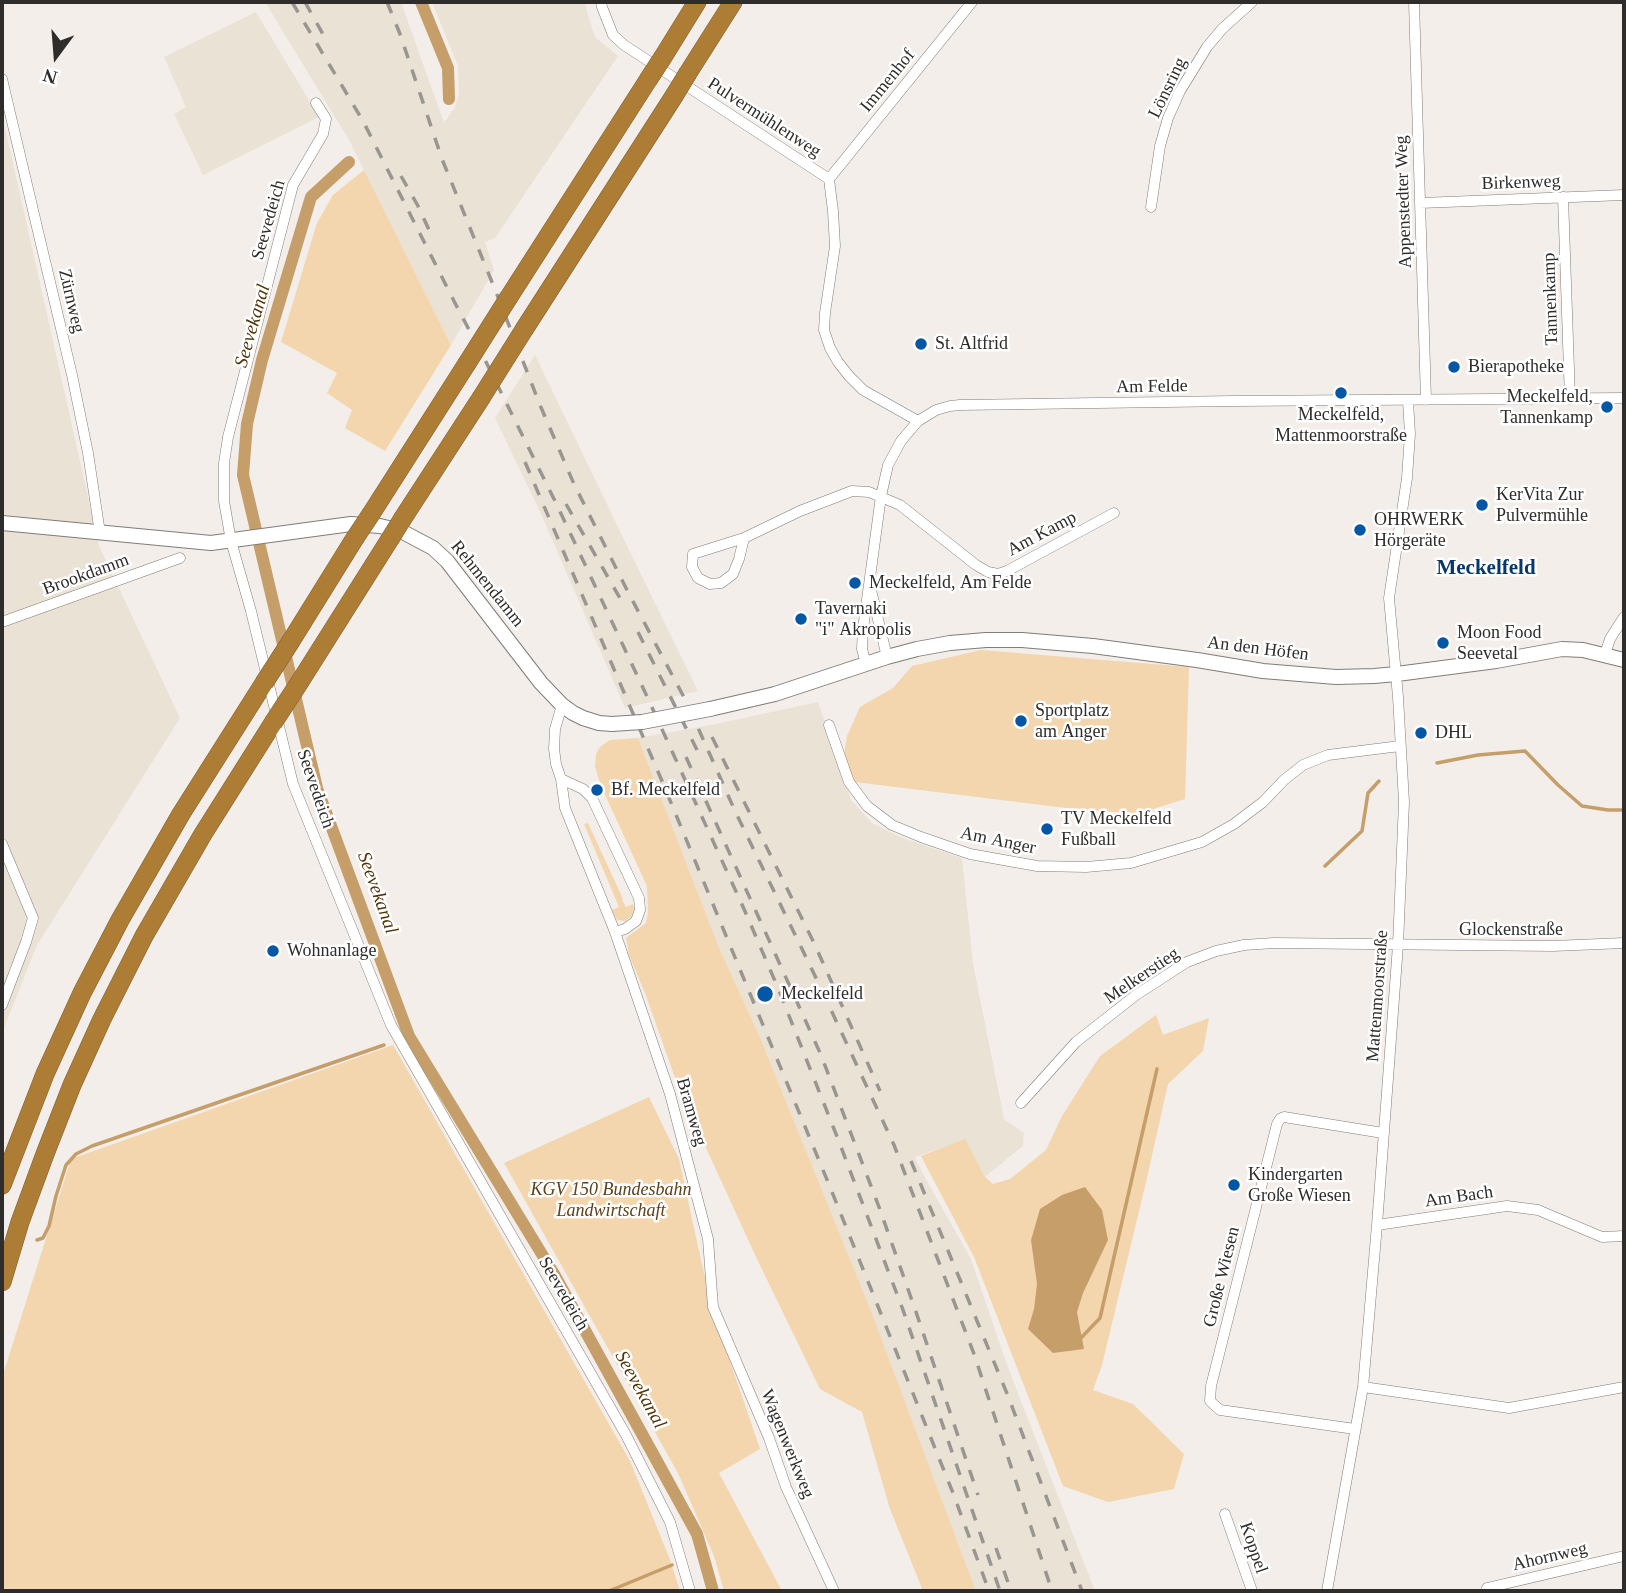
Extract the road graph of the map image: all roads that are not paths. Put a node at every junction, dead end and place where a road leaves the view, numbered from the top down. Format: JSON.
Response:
{"nodes":[{"id":1,"x":697,"y":2,"type":"edge"},
{"id":2,"x":733,"y":2,"type":"edge"},
{"id":3,"x":972,"y":2,"type":"edge"},
{"id":4,"x":1252,"y":2,"type":"edge"},
{"id":5,"x":1414,"y":2,"type":"edge"},
{"id":6,"x":604,"y":4,"type":"edge"},
{"id":7,"x":2,"y":79,"type":"edge"},
{"id":8,"x":316,"y":103,"type":"dead end"},
{"id":9,"x":829,"y":180,"type":"junction"},
{"id":10,"x":1624,"y":195,"type":"edge"},
{"id":11,"x":1563,"y":197,"type":"junction"},
{"id":12,"x":1420,"y":203,"type":"junction"},
{"id":13,"x":1151,"y":207,"type":"dead end"},
{"id":14,"x":1624,"y":398,"type":"edge"},
{"id":15,"x":1570,"y":399,"type":"junction"},
{"id":16,"x":1426,"y":400,"type":"junction"},
{"id":17,"x":1408,"y":401,"type":"junction"},
{"id":18,"x":918,"y":421,"type":"junction"},
{"id":19,"x":881,"y":496,"type":"junction"},
{"id":20,"x":1114,"y":513,"type":"dead end"},
{"id":21,"x":2,"y":523,"type":"edge"},
{"id":22,"x":100,"y":533,"type":"junction"},
{"id":23,"x":744,"y":538,"type":"junction"},
{"id":24,"x":231,"y":541,"type":"junction"},
{"id":25,"x":180,"y":558,"type":"dead end"},
{"id":26,"x":870,"y":585,"type":"junction"},
{"id":27,"x":1624,"y":617,"type":"edge"},
{"id":28,"x":2,"y":622,"type":"edge"},
{"id":29,"x":1605,"y":654,"type":"junction"},
{"id":30,"x":887,"y":657,"type":"junction"},
{"id":31,"x":1624,"y":660,"type":"edge"},
{"id":32,"x":866,"y":664,"type":"junction"},
{"id":33,"x":1396,"y":674,"type":"junction"},
{"id":34,"x":562,"y":705,"type":"junction"},
{"id":35,"x":829,"y":725,"type":"dead end"},
{"id":36,"x":1400,"y":746,"type":"junction"},
{"id":37,"x":561,"y":779,"type":"junction"},
{"id":38,"x":2,"y":844,"type":"edge"},
{"id":39,"x":615,"y":932,"type":"junction"},
{"id":40,"x":1624,"y":943,"type":"edge"},
{"id":41,"x":1398,"y":945,"type":"junction"},
{"id":42,"x":2,"y":1004,"type":"edge"},
{"id":43,"x":1021,"y":1103,"type":"dead end"},
{"id":44,"x":1383,"y":1133,"type":"junction"},
{"id":45,"x":2,"y":1185,"type":"edge"},
{"id":46,"x":1377,"y":1225,"type":"junction"},
{"id":47,"x":1624,"y":1236,"type":"edge"},
{"id":48,"x":2,"y":1282,"type":"edge"},
{"id":49,"x":713,"y":1307,"type":"joint"},
{"id":50,"x":1363,"y":1387,"type":"junction"},
{"id":51,"x":1624,"y":1387,"type":"edge"},
{"id":52,"x":1355,"y":1429,"type":"junction"},
{"id":53,"x":1225,"y":1514,"type":"dead end"},
{"id":54,"x":1624,"y":1556,"type":"edge"},
{"id":55,"x":690,"y":1591,"type":"edge"},
{"id":56,"x":834,"y":1591,"type":"edge"},
{"id":57,"x":1252,"y":1591,"type":"edge"},
{"id":58,"x":1327,"y":1591,"type":"edge"},
{"id":59,"x":1488,"y":1591,"type":"edge"}],
"edges":[{"from":1,"to":45,"type":"highway","bridge":true},
{"from":2,"to":48,"type":"highway","bridge":true},
{"from":3,"to":9,"type":"street","name":"Immenhof"},
{"from":4,"to":13,"type":"street","name":"Lönsring"},
{"from":5,"to":12,"type":"street","name":"Appenstedter Weg"},
{"from":6,"to":9,"type":"street","name":"Pulvermühlenweg"},
{"from":7,"to":22,"type":"street","name":"Zürnweg"},
{"from":8,"to":24,"type":"street","name":"Seevedeich"},
{"from":9,"to":18,"type":"street","name":"Pulvermühlenweg"},
{"from":10,"to":11,"type":"street","name":"Birkenweg"},
{"from":11,"to":12,"type":"street","name":"Birkenweg"},
{"from":11,"to":15,"type":"street","name":"Tannenkamp"},
{"from":12,"to":16,"type":"street","name":"Appenstedter Weg"},
{"from":14,"to":15,"type":"street","name":"Am Felde"},
{"from":15,"to":16,"type":"street","name":"Am Felde"},
{"from":16,"to":17,"type":"street","name":"Am Felde"},
{"from":17,"to":18,"type":"street","name":"Am Felde"},
{"from":17,"to":33,"type":"street","name":"Mattenmoorstraße"},
{"from":18,"to":19,"type":"street","name":"Am Felde"},
{"from":19,"to":20,"type":"street","name":"Am Kamp"},
{"from":19,"to":23,"type":"street"},
{"from":19,"to":26,"type":"street"},
{"from":21,"to":22,"type":"street","name":"Rehmendamm"},
{"from":22,"to":24,"type":"street","name":"Rehmendamm"},
{"from":23,"to":23,"type":"street"},
{"from":24,"to":34,"type":"street","name":"Rehmendamm"},
{"from":24,"to":55,"type":"street","name":"Seevedeich"},
{"from":25,"to":28,"type":"street","name":"Brookdamm"},
{"from":26,"to":30,"type":"street"},
{"from":26,"to":32,"type":"street"},
{"from":27,"to":29,"type":"street"},
{"from":29,"to":31,"type":"street","name":"An den Höfen"},
{"from":29,"to":33,"type":"street","name":"An den Höfen"},
{"from":30,"to":32,"type":"street","name":"Rehmendamm"},
{"from":30,"to":33,"type":"street","name":"An den Höfen"},
{"from":32,"to":34,"type":"street","name":"Rehmendamm","bridge":true},
{"from":33,"to":36,"type":"street","name":"Mattenmoorstraße"},
{"from":34,"to":37,"type":"street","name":"Bramweg"},
{"from":35,"to":36,"type":"street","name":"Am Anger"},
{"from":36,"to":41,"type":"street","name":"Mattenmoorstraße"},
{"from":37,"to":39,"type":"street","name":"Bramweg"},
{"from":37,"to":39,"type":"street"},
{"from":38,"to":42,"type":"street"},
{"from":39,"to":49,"type":"street","name":"Bramweg"},
{"from":40,"to":41,"type":"street","name":"Glockenstraße"},
{"from":41,"to":43,"type":"street","name":"Melkerstieg"},
{"from":41,"to":44,"type":"street","name":"Mattenmoorstraße"},
{"from":44,"to":46,"type":"street","name":"Mattenmoorstraße"},
{"from":44,"to":52,"type":"street","name":"Große Wiesen"},
{"from":46,"to":47,"type":"street","name":"Am Bach"},
{"from":46,"to":50,"type":"street","name":"Mattenmoorstraße"},
{"from":49,"to":56,"type":"street","name":"Wagenwerkweg"},
{"from":50,"to":51,"type":"street"},
{"from":50,"to":52,"type":"street","name":"Mattenmoorstraße"},
{"from":52,"to":58,"type":"street","name":"Mattenmoorstraße"},
{"from":53,"to":57,"type":"street","name":"Koppel"},
{"from":54,"to":59,"type":"street","name":"Ahornweg"}]}
